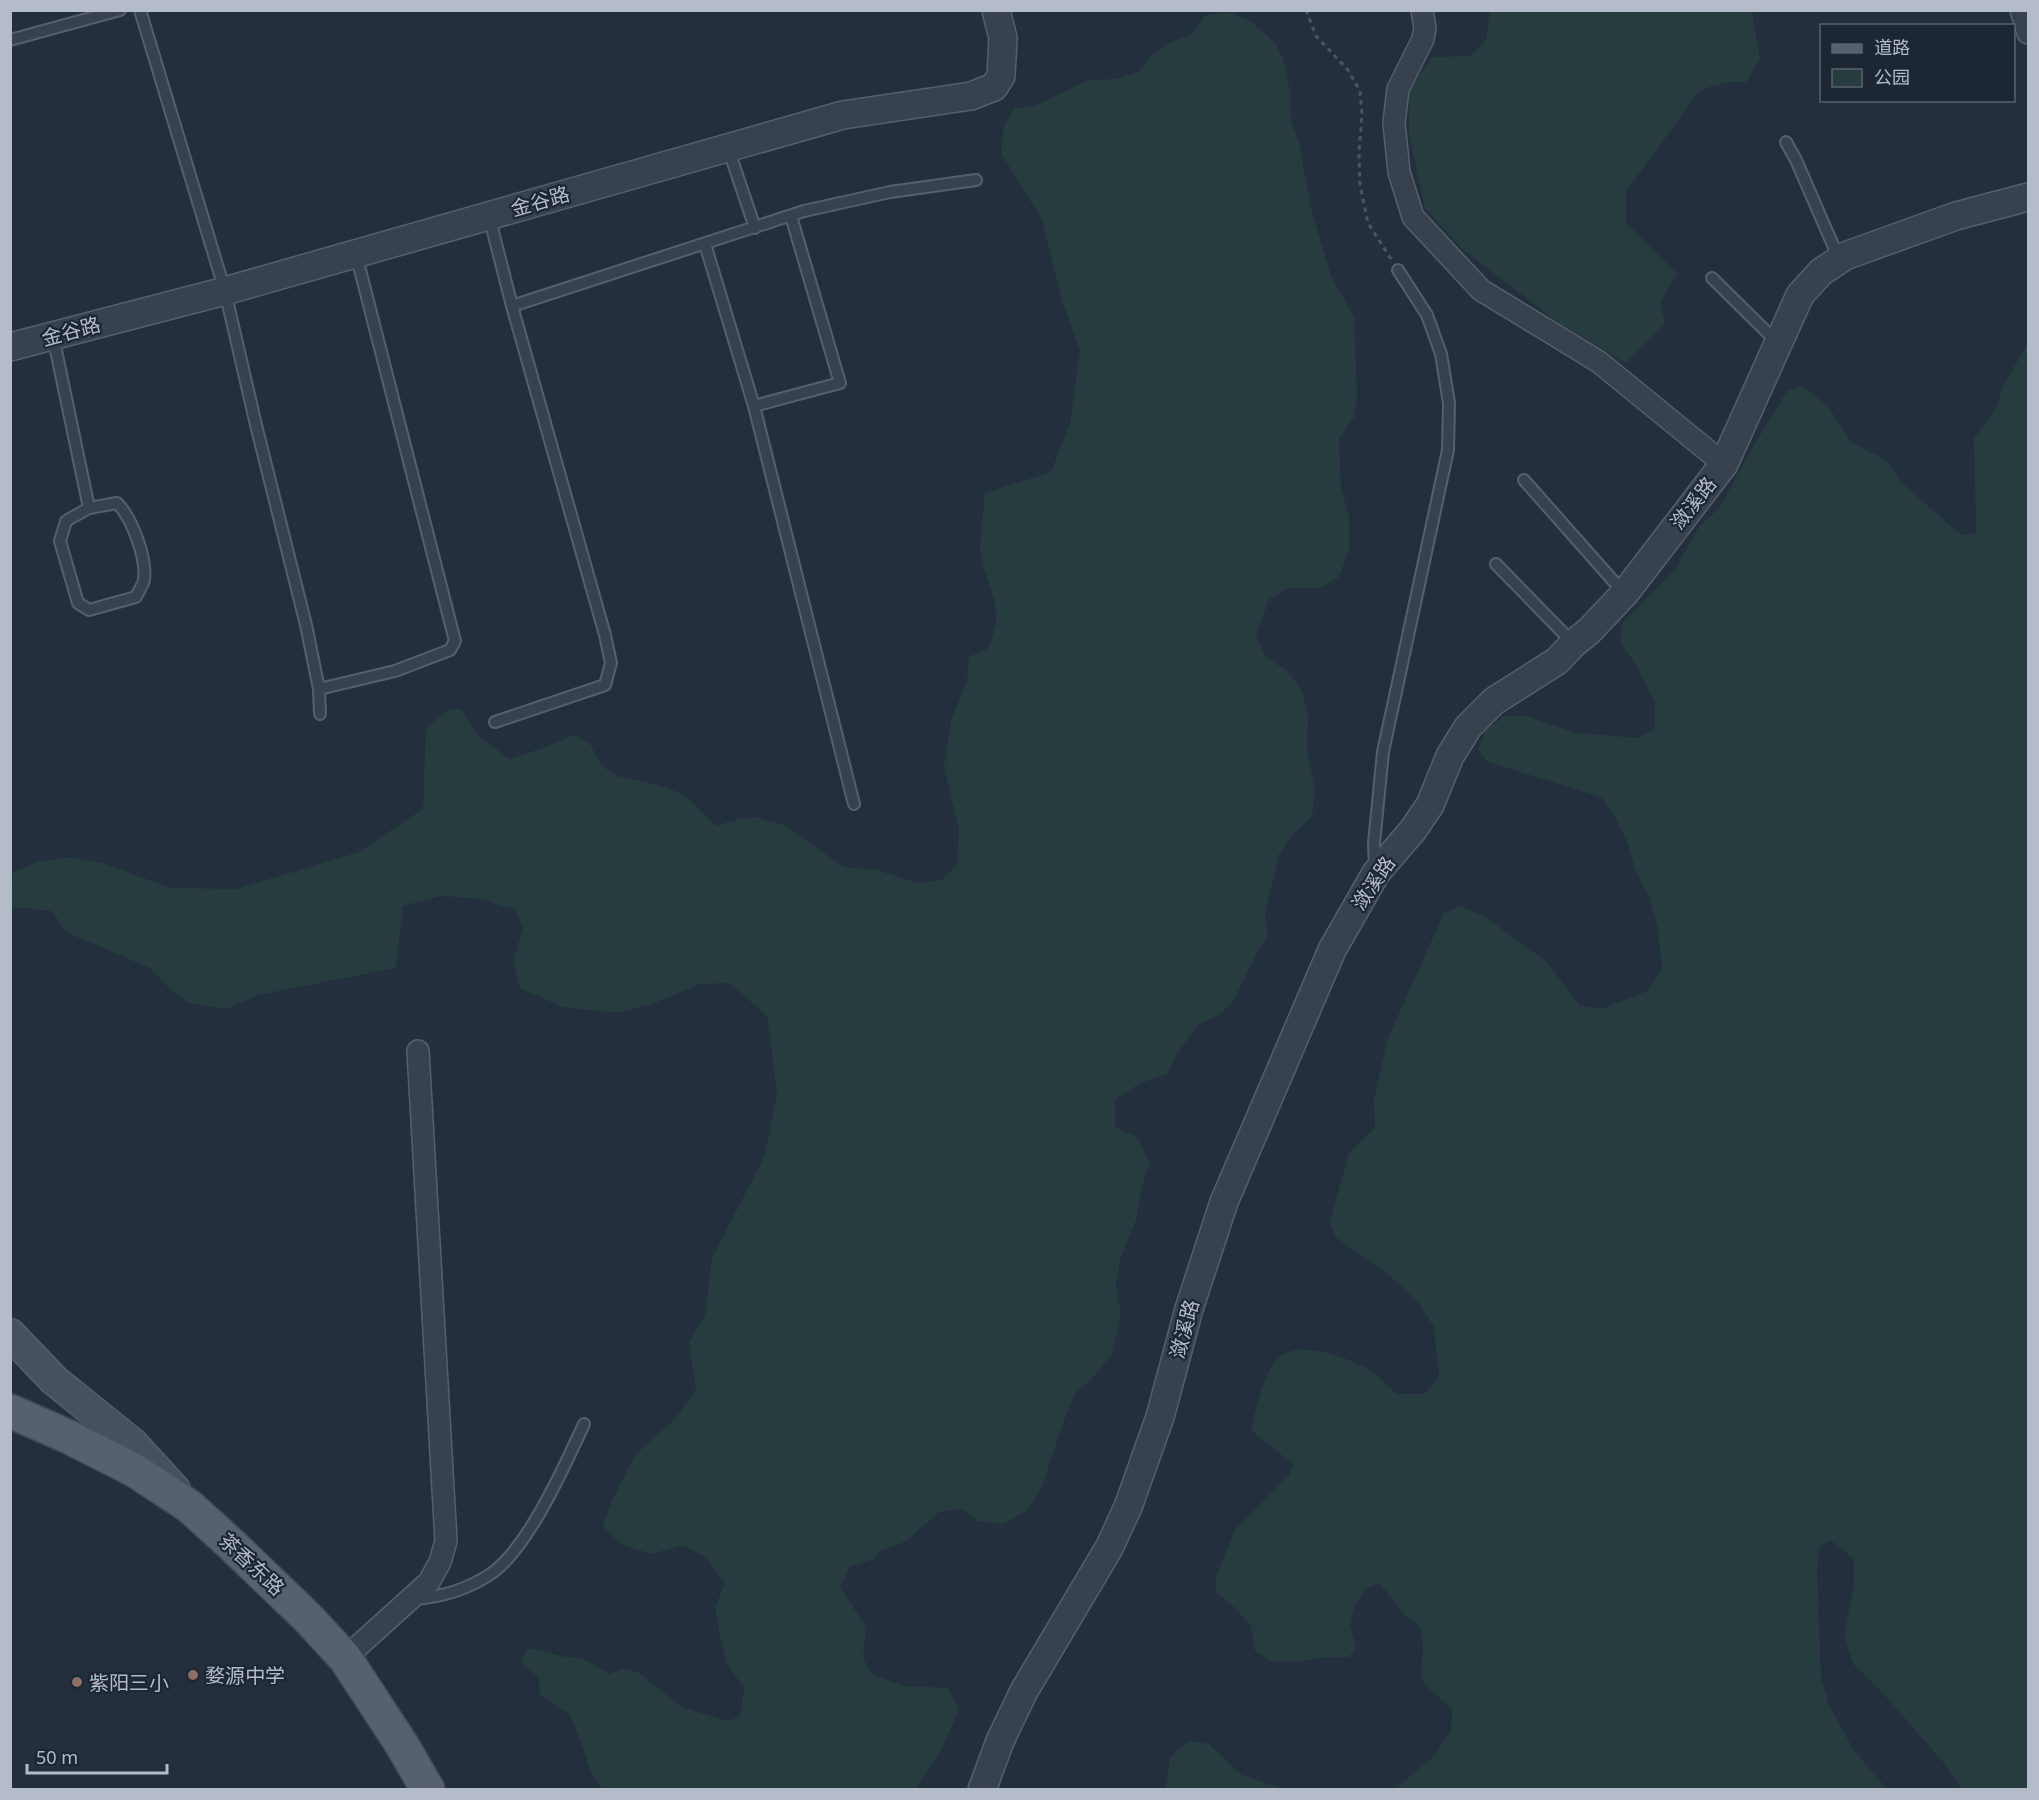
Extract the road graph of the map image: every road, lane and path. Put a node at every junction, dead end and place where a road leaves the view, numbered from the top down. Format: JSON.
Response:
{"nodes":[{"id":1,"x":120,"y":10,"type":"edge"},
{"id":2,"x":140,"y":10,"type":"edge"},
{"id":3,"x":996,"y":10,"type":"edge"},
{"id":4,"x":1306,"y":10,"type":"edge"},
{"id":5,"x":1422,"y":10,"type":"edge"},
{"id":6,"x":2021,"y":10,"type":"edge"},
{"id":7,"x":2028,"y":33,"type":"edge"},
{"id":8,"x":10,"y":40,"type":"edge"},
{"id":9,"x":1786,"y":142,"type":"dead end"},
{"id":10,"x":728,"y":148,"type":"junction"},
{"id":11,"x":976,"y":180,"type":"dead end"},
{"id":12,"x":2028,"y":197,"type":"edge"},
{"id":13,"x":489,"y":216,"type":"junction"},
{"id":14,"x":791,"y":216,"type":"junction"},
{"id":15,"x":755,"y":228,"type":"junction"},
{"id":16,"x":705,"y":244,"type":"junction"},
{"id":17,"x":356,"y":254,"type":"junction"},
{"id":18,"x":1839,"y":260,"type":"junction"},
{"id":19,"x":1398,"y":270,"type":"joint"},
{"id":20,"x":1712,"y":278,"type":"dead end"},
{"id":21,"x":225,"y":291,"type":"junction"},
{"id":22,"x":512,"y":306,"type":"junction"},
{"id":23,"x":52,"y":336,"type":"junction"},
{"id":24,"x":1778,"y":343,"type":"junction"},
{"id":25,"x":10,"y":347,"type":"edge"},
{"id":26,"x":754,"y":406,"type":"junction"},
{"id":27,"x":1724,"y":464,"type":"junction"},
{"id":28,"x":1524,"y":480,"type":"dead end"},
{"id":29,"x":89,"y":508,"type":"junction"},
{"id":30,"x":1496,"y":564,"type":"dead end"},
{"id":31,"x":1624,"y":593,"type":"junction"},
{"id":32,"x":1573,"y":644,"type":"junction"},
{"id":33,"x":319,"y":688,"type":"junction"},
{"id":34,"x":320,"y":714,"type":"dead end"},
{"id":35,"x":495,"y":722,"type":"dead end"},
{"id":36,"x":854,"y":804,"type":"dead end"},
{"id":37,"x":1376,"y":873,"type":"junction"},
{"id":38,"x":418,"y":1051,"type":"dead end"},
{"id":39,"x":10,"y":1335,"type":"edge"},
{"id":40,"x":10,"y":1411,"type":"edge"},
{"id":41,"x":584,"y":1424,"type":"dead end"},
{"id":42,"x":189,"y":1506,"type":"junction"},
{"id":43,"x":412,"y":1599,"type":"junction"},
{"id":44,"x":345,"y":1658,"type":"junction"},
{"id":45,"x":428,"y":1790,"type":"edge"},
{"id":46,"x":982,"y":1790,"type":"edge"}],
"edges":[{"from":1,"to":8,"type":"lane"},
{"from":2,"to":21,"type":"lane"},
{"from":3,"to":10,"type":"street","name":"金谷路"},
{"from":4,"to":19,"type":"path"},
{"from":5,"to":27,"type":"street"},
{"from":6,"to":7,"type":"street"},
{"from":9,"to":18,"type":"lane"},
{"from":10,"to":13,"type":"street","name":"金谷路"},
{"from":10,"to":15,"type":"lane"},
{"from":11,"to":14,"type":"lane"},
{"from":12,"to":18,"type":"street","name":"潋溪路"},
{"from":13,"to":17,"type":"street","name":"金谷路"},
{"from":13,"to":22,"type":"lane"},
{"from":14,"to":15,"type":"lane"},
{"from":14,"to":26,"type":"lane"},
{"from":15,"to":16,"type":"lane"},
{"from":16,"to":22,"type":"lane"},
{"from":16,"to":26,"type":"lane"},
{"from":17,"to":21,"type":"street","name":"金谷路"},
{"from":17,"to":33,"type":"lane"},
{"from":18,"to":24,"type":"street","name":"潋溪路"},
{"from":19,"to":37,"type":"lane"},
{"from":20,"to":24,"type":"lane"},
{"from":21,"to":23,"type":"street","name":"金谷路"},
{"from":21,"to":33,"type":"lane"},
{"from":22,"to":35,"type":"lane"},
{"from":23,"to":25,"type":"street","name":"金谷路"},
{"from":23,"to":29,"type":"lane"},
{"from":24,"to":27,"type":"street","name":"潋溪路"},
{"from":26,"to":36,"type":"lane"},
{"from":27,"to":31,"type":"street","name":"潋溪路"},
{"from":28,"to":31,"type":"lane"},
{"from":29,"to":29,"type":"lane"},
{"from":30,"to":32,"type":"lane"},
{"from":31,"to":32,"type":"street","name":"潋溪路"},
{"from":32,"to":37,"type":"street","name":"潋溪路"},
{"from":33,"to":34,"type":"lane"},
{"from":37,"to":46,"type":"street","name":"潋溪路"},
{"from":38,"to":43,"type":"street"},
{"from":39,"to":42,"type":"main road"},
{"from":40,"to":42,"type":"main road","name":"茶香东路"},
{"from":41,"to":43,"type":"lane"},
{"from":42,"to":44,"type":"main road","name":"茶香东路"},
{"from":43,"to":44,"type":"street"},
{"from":44,"to":45,"type":"main road","name":"茶香东路"}]}
